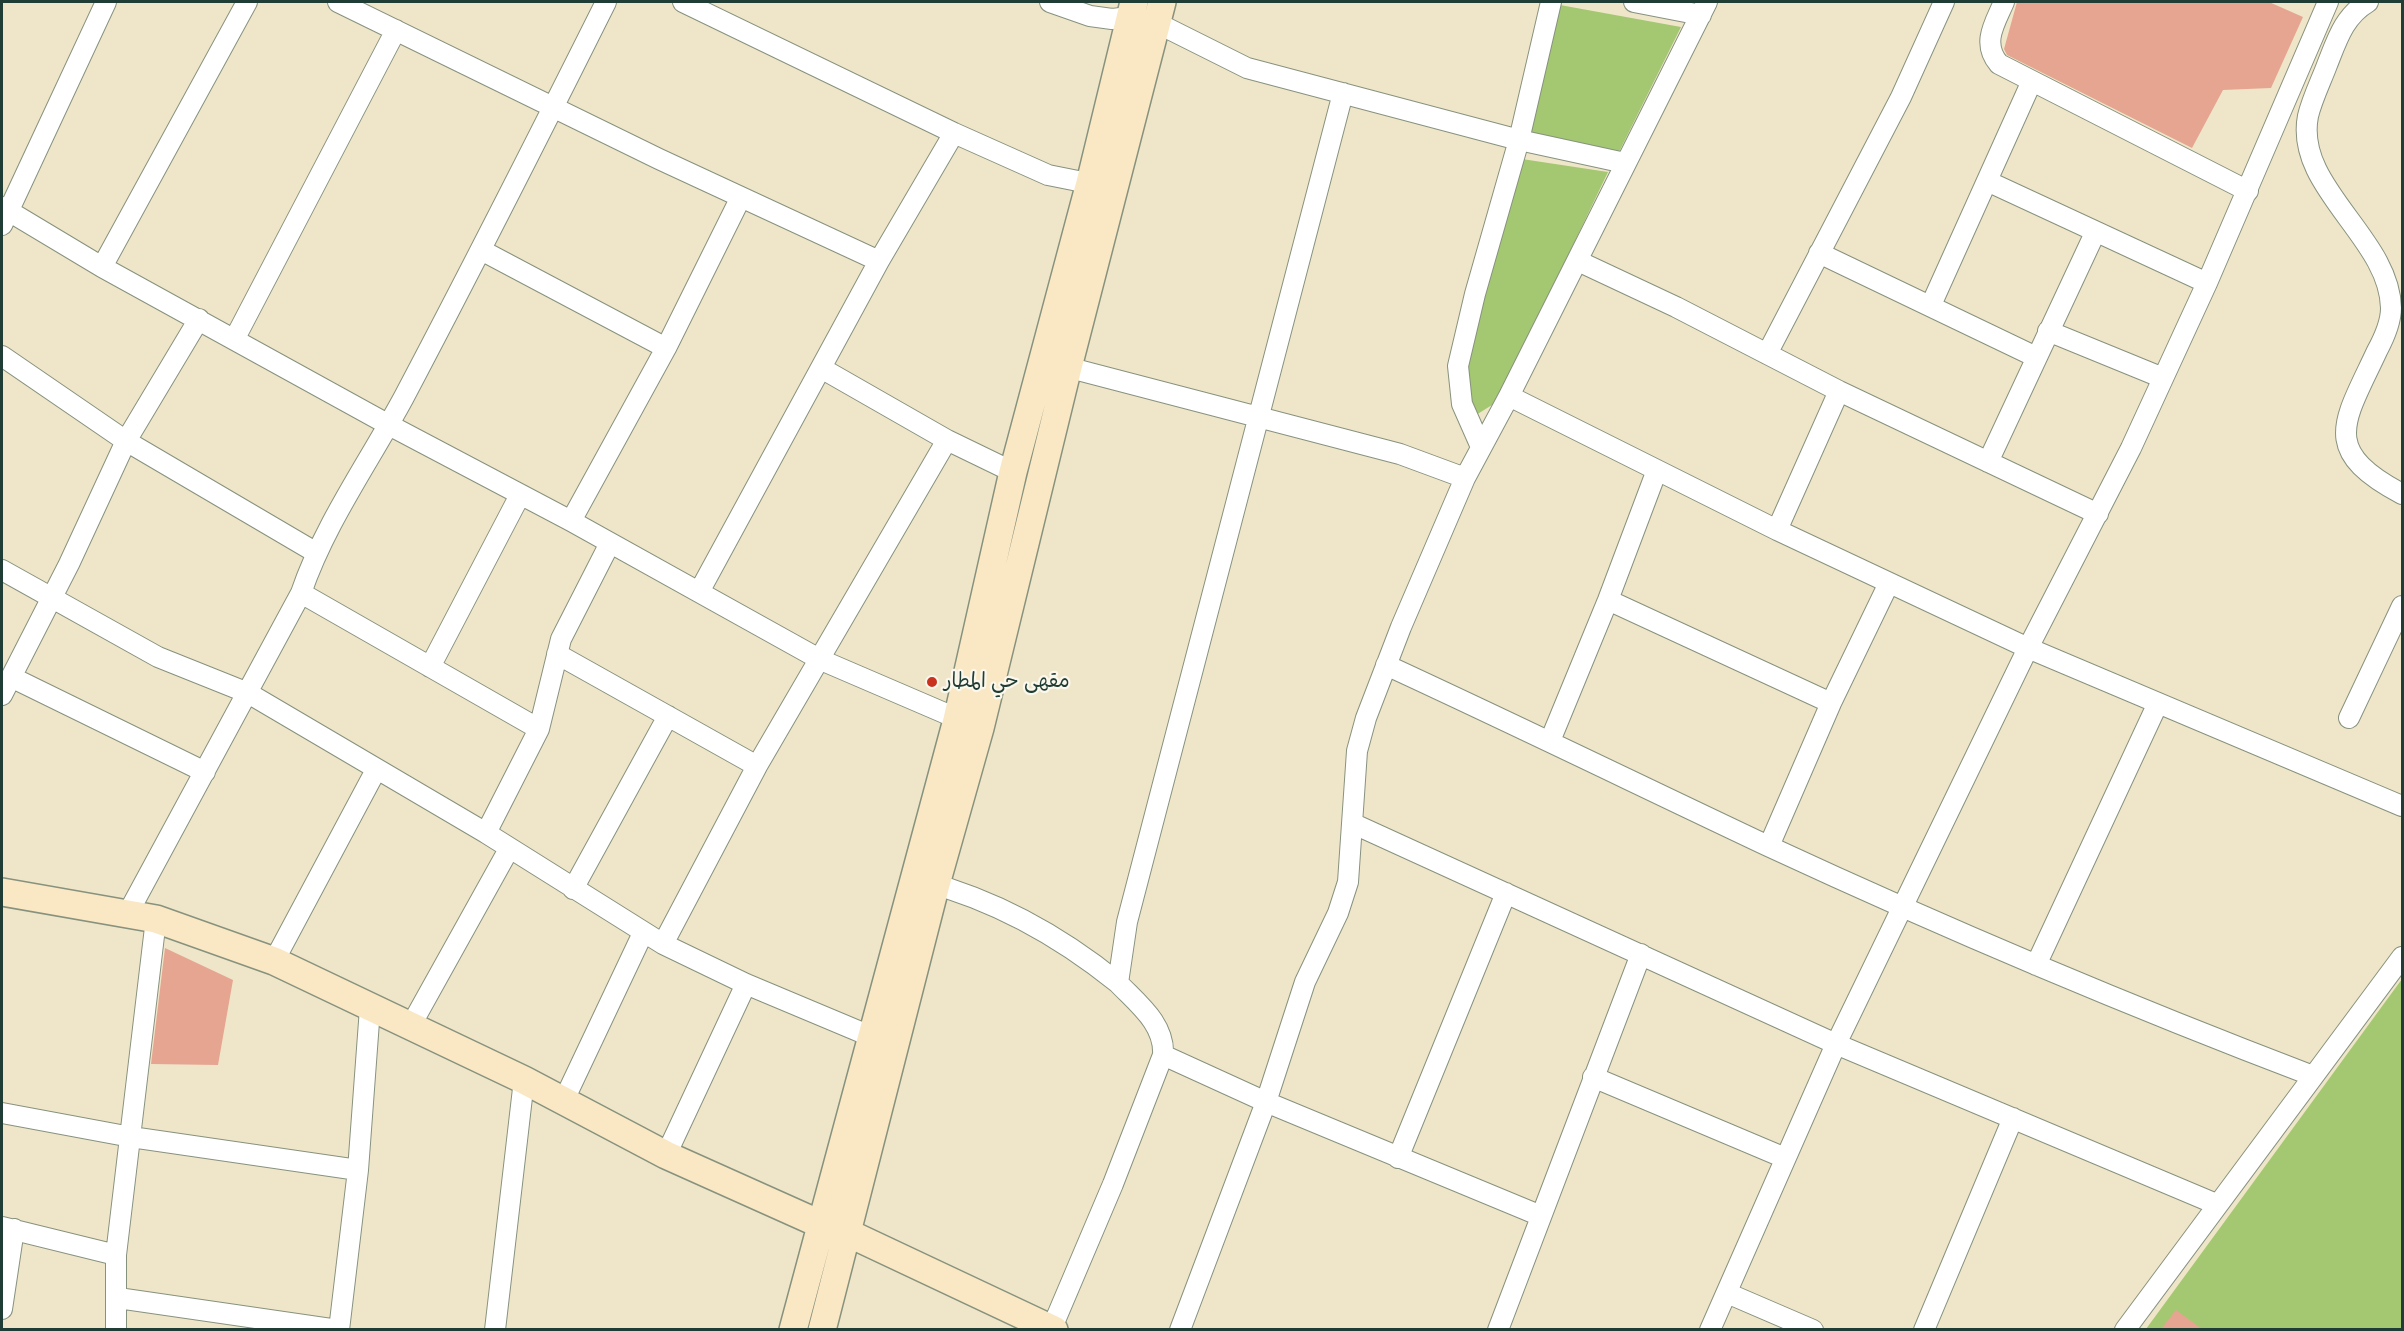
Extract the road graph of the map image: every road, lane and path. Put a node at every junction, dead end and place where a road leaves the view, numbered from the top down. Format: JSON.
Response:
{"nodes":[{"id":1,"x":106,"y":2,"type":"edge"},
{"id":2,"x":247,"y":2,"type":"edge"},
{"id":3,"x":338,"y":2,"type":"edge"},
{"id":4,"x":606,"y":2,"type":"edge"},
{"id":5,"x":683,"y":2,"type":"edge"},
{"id":6,"x":1050,"y":2,"type":"edge"},
{"id":7,"x":1551,"y":2,"type":"edge"},
{"id":8,"x":1634,"y":2,"type":"edge"},
{"id":9,"x":1944,"y":2,"type":"edge"},
{"id":10,"x":2004,"y":2,"type":"edge"},
{"id":11,"x":2325,"y":2,"type":"edge"},
{"id":12,"x":2368,"y":2,"type":"edge"},
{"id":13,"x":1704,"y":8,"type":"edge"},
{"id":14,"x":1132,"y":9,"type":"edge"},
{"id":15,"x":1160,"y":12,"type":"edge"},
{"id":16,"x":396,"y":30,"type":"junction"},
{"id":17,"x":2031,"y":83,"type":"junction"},
{"id":18,"x":1343,"y":93,"type":"junction"},
{"id":19,"x":554,"y":107,"type":"junction"},
{"id":20,"x":954,"y":133,"type":"junction"},
{"id":21,"x":1519,"y":140,"type":"junction"},
{"id":22,"x":1625,"y":163,"type":"junction"},
{"id":23,"x":1987,"y":182,"type":"junction"},
{"id":24,"x":1102,"y":186,"type":"junction"},
{"id":25,"x":2248,"y":191,"type":"junction"},
{"id":26,"x":741,"y":197,"type":"junction"},
{"id":27,"x":4,"y":214,"type":"edge"},
{"id":28,"x":2095,"y":233,"type":"junction"},
{"id":29,"x":482,"y":250,"type":"junction"},
{"id":30,"x":1820,"y":253,"type":"junction"},
{"id":31,"x":879,"y":261,"type":"junction"},
{"id":32,"x":1578,"y":261,"type":"junction"},
{"id":33,"x":102,"y":267,"type":"junction"},
{"id":34,"x":2207,"y":283,"type":"junction"},
{"id":35,"x":1931,"y":305,"type":"junction"},
{"id":36,"x":199,"y":319,"type":"junction"},
{"id":37,"x":2048,"y":331,"type":"junction"},
{"id":38,"x":235,"y":338,"type":"junction"},
{"id":39,"x":666,"y":348,"type":"junction"},
{"id":40,"x":1767,"y":354,"type":"junction"},
{"id":41,"x":2,"y":356,"type":"edge"},
{"id":42,"x":2036,"y":357,"type":"junction"},
{"id":43,"x":1041,"y":360,"type":"junction"},
{"id":44,"x":821,"y":368,"type":"junction"},
{"id":45,"x":1068,"y":368,"type":"junction"},
{"id":46,"x":2163,"y":378,"type":"junction"},
{"id":47,"x":1839,"y":391,"type":"junction"},
{"id":48,"x":1509,"y":396,"type":"junction"},
{"id":49,"x":1256,"y":417,"type":"junction"},
{"id":50,"x":389,"y":425,"type":"junction"},
{"id":51,"x":947,"y":440,"type":"junction"},
{"id":52,"x":126,"y":441,"type":"junction"},
{"id":53,"x":1481,"y":447,"type":"junction"},
{"id":54,"x":1988,"y":462,"type":"junction"},
{"id":55,"x":1657,"y":470,"type":"junction"},
{"id":56,"x":1013,"y":472,"type":"junction"},
{"id":57,"x":1465,"y":478,"type":"junction"},
{"id":58,"x":2403,"y":494,"type":"edge"},
{"id":59,"x":520,"y":495,"type":"junction"},
{"id":60,"x":2098,"y":514,"type":"junction"},
{"id":61,"x":571,"y":521,"type":"junction"},
{"id":62,"x":1778,"y":530,"type":"junction"},
{"id":63,"x":610,"y":543,"type":"junction"},
{"id":64,"x":315,"y":552,"type":"junction"},
{"id":65,"x":2,"y":570,"type":"edge"},
{"id":66,"x":1889,"y":583,"type":"junction"},
{"id":67,"x":699,"y":592,"type":"junction"},
{"id":68,"x":301,"y":593,"type":"junction"},
{"id":69,"x":52,"y":596,"type":"junction"},
{"id":70,"x":1608,"y":600,"type":"junction"},
{"id":71,"x":2403,"y":606,"type":"edge"},
{"id":72,"x":2028,"y":648,"type":"junction"},
{"id":73,"x":557,"y":654,"type":"junction"},
{"id":74,"x":821,"y":660,"type":"junction"},
{"id":75,"x":1386,"y":665,"type":"junction"},
{"id":76,"x":430,"y":668,"type":"junction"},
{"id":77,"x":11,"y":676,"type":"junction"},
{"id":78,"x":248,"y":693,"type":"junction"},
{"id":79,"x":2,"y":694,"type":"edge"},
{"id":80,"x":1832,"y":703,"type":"junction"},
{"id":81,"x":2158,"y":703,"type":"junction"},
{"id":82,"x":668,"y":716,"type":"junction"},
{"id":83,"x":2349,"y":718,"type":"dead end"},
{"id":84,"x":969,"y":724,"type":"junction"},
{"id":85,"x":539,"y":729,"type":"junction"},
{"id":86,"x":1550,"y":741,"type":"junction"},
{"id":87,"x":758,"y":766,"type":"junction"},
{"id":88,"x":376,"y":770,"type":"junction"},
{"id":89,"x":205,"y":772,"type":"junction"},
{"id":90,"x":2403,"y":806,"type":"edge"},
{"id":91,"x":1354,"y":824,"type":"junction"},
{"id":92,"x":486,"y":833,"type":"junction"},
{"id":93,"x":1769,"y":846,"type":"junction"},
{"id":94,"x":509,"y":849,"type":"junction"},
{"id":95,"x":926,"y":881,"type":"junction"},
{"id":96,"x":573,"y":889,"type":"junction"},
{"id":97,"x":2,"y":892,"type":"edge"},
{"id":98,"x":1506,"y":893,"type":"junction"},
{"id":99,"x":1904,"y":906,"type":"junction"},
{"id":100,"x":128,"y":913,"type":"junction"},
{"id":101,"x":156,"y":919,"type":"junction"},
{"id":102,"x":644,"y":933,"type":"junction"},
{"id":103,"x":663,"y":944,"type":"junction"},
{"id":104,"x":1641,"y":954,"type":"junction"},
{"id":105,"x":2403,"y":957,"type":"edge"},
{"id":106,"x":274,"y":961,"type":"junction"},
{"id":107,"x":2036,"y":965,"type":"junction"},
{"id":108,"x":1118,"y":983,"type":"junction"},
{"id":109,"x":746,"y":984,"type":"junction"},
{"id":110,"x":370,"y":1008,"type":"junction"},
{"id":111,"x":410,"y":1027,"type":"junction"},
{"id":112,"x":883,"y":1038,"type":"junction"},
{"id":113,"x":1836,"y":1044,"type":"junction"},
{"id":114,"x":1163,"y":1055,"type":"junction"},
{"id":115,"x":2313,"y":1076,"type":"junction"},
{"id":116,"x":1593,"y":1077,"type":"junction"},
{"id":117,"x":524,"y":1080,"type":"junction"},
{"id":118,"x":564,"y":1100,"type":"junction"},
{"id":119,"x":1266,"y":1102,"type":"junction"},
{"id":120,"x":2,"y":1113,"type":"edge"},
{"id":121,"x":2013,"y":1118,"type":"junction"},
{"id":122,"x":131,"y":1137,"type":"junction"},
{"id":123,"x":666,"y":1155,"type":"junction"},
{"id":124,"x":1398,"y":1158,"type":"junction"},
{"id":125,"x":1785,"y":1158,"type":"junction"},
{"id":126,"x":358,"y":1170,"type":"junction"},
{"id":127,"x":2216,"y":1204,"type":"junction"},
{"id":128,"x":1541,"y":1216,"type":"junction"},
{"id":129,"x":820,"y":1224,"type":"junction"},
{"id":130,"x":8,"y":1228,"type":"edge"},
{"id":131,"x":848,"y":1233,"type":"junction"},
{"id":132,"x":116,"y":1255,"type":"junction"},
{"id":133,"x":1727,"y":1293,"type":"junction"},
{"id":134,"x":118,"y":1298,"type":"junction"},
{"id":135,"x":2,"y":1309,"type":"edge"},
{"id":136,"x":116,"y":1329,"type":"edge"},
{"id":137,"x":338,"y":1329,"type":"edge"},
{"id":138,"x":495,"y":1329,"type":"edge"},
{"id":139,"x":793,"y":1329,"type":"edge"},
{"id":140,"x":822,"y":1329,"type":"edge"},
{"id":141,"x":1052,"y":1329,"type":"edge"},
{"id":142,"x":1180,"y":1329,"type":"edge"},
{"id":143,"x":1498,"y":1329,"type":"edge"},
{"id":144,"x":1710,"y":1329,"type":"edge"},
{"id":145,"x":1813,"y":1329,"type":"edge"},
{"id":146,"x":1924,"y":1329,"type":"edge"},
{"id":147,"x":2125,"y":1329,"type":"edge"}],
"edges":[{"from":1,"to":27,"type":"street"},
{"from":2,"to":33,"type":"street"},
{"from":3,"to":16,"type":"street"},
{"from":4,"to":19,"type":"street"},
{"from":5,"to":20,"type":"street"},
{"from":6,"to":14,"type":"street"},
{"from":7,"to":21,"type":"street"},
{"from":8,"to":13,"type":"street"},
{"from":9,"to":30,"type":"street"},
{"from":10,"to":17,"type":"street"},
{"from":11,"to":25,"type":"street"},
{"from":12,"to":58,"type":"street"},
{"from":13,"to":22,"type":"street"},
{"from":14,"to":15,"type":"street"},
{"from":14,"to":24,"type":"street"},
{"from":15,"to":18,"type":"street"},
{"from":15,"to":24,"type":"street"},
{"from":16,"to":19,"type":"street"},
{"from":16,"to":38,"type":"street"},
{"from":17,"to":23,"type":"street"},
{"from":17,"to":25,"type":"street"},
{"from":18,"to":21,"type":"street"},
{"from":18,"to":49,"type":"street"},
{"from":19,"to":26,"type":"street"},
{"from":19,"to":29,"type":"street"},
{"from":20,"to":24,"type":"street"},
{"from":20,"to":31,"type":"street"},
{"from":21,"to":22,"type":"street"},
{"from":21,"to":53,"type":"street"},
{"from":22,"to":32,"type":"street"},
{"from":23,"to":28,"type":"street"},
{"from":23,"to":35,"type":"street"},
{"from":24,"to":43,"type":"street"},
{"from":24,"to":45,"type":"street"},
{"from":25,"to":34,"type":"street"},
{"from":26,"to":31,"type":"street"},
{"from":26,"to":39,"type":"street"},
{"from":27,"to":33,"type":"street"},
{"from":28,"to":34,"type":"street"},
{"from":28,"to":37,"type":"street"},
{"from":29,"to":39,"type":"street"},
{"from":29,"to":50,"type":"street"},
{"from":30,"to":35,"type":"street"},
{"from":30,"to":40,"type":"street"},
{"from":31,"to":44,"type":"street"},
{"from":32,"to":40,"type":"street"},
{"from":32,"to":48,"type":"street"},
{"from":33,"to":36,"type":"street"},
{"from":34,"to":46,"type":"street"},
{"from":35,"to":42,"type":"street"},
{"from":36,"to":38,"type":"street"},
{"from":36,"to":52,"type":"street"},
{"from":37,"to":42,"type":"street"},
{"from":37,"to":46,"type":"street"},
{"from":38,"to":50,"type":"street"},
{"from":39,"to":61,"type":"street"},
{"from":40,"to":47,"type":"street"},
{"from":41,"to":52,"type":"street"},
{"from":42,"to":54,"type":"street"},
{"from":43,"to":45,"type":"street"},
{"from":43,"to":56,"type":"street"},
{"from":44,"to":51,"type":"street"},
{"from":44,"to":67,"type":"street"},
{"from":45,"to":49,"type":"street"},
{"from":45,"to":84,"type":"street"},
{"from":46,"to":60,"type":"street"},
{"from":47,"to":54,"type":"street"},
{"from":47,"to":62,"type":"street"},
{"from":48,"to":53,"type":"street"},
{"from":48,"to":55,"type":"street"},
{"from":49,"to":57,"type":"street"},
{"from":49,"to":108,"type":"street"},
{"from":50,"to":59,"type":"street"},
{"from":50,"to":64,"type":"street"},
{"from":51,"to":56,"type":"street"},
{"from":51,"to":74,"type":"street"},
{"from":52,"to":64,"type":"street"},
{"from":52,"to":69,"type":"street"},
{"from":53,"to":57,"type":"street"},
{"from":54,"to":60,"type":"street"},
{"from":55,"to":62,"type":"street"},
{"from":55,"to":70,"type":"street"},
{"from":56,"to":84,"type":"street"},
{"from":57,"to":75,"type":"street"},
{"from":59,"to":61,"type":"street"},
{"from":59,"to":76,"type":"street"},
{"from":60,"to":72,"type":"street"},
{"from":61,"to":63,"type":"street"},
{"from":62,"to":66,"type":"street"},
{"from":63,"to":67,"type":"street"},
{"from":63,"to":73,"type":"street"},
{"from":64,"to":68,"type":"street"},
{"from":65,"to":69,"type":"street"},
{"from":66,"to":72,"type":"street"},
{"from":66,"to":80,"type":"street"},
{"from":67,"to":74,"type":"street"},
{"from":68,"to":76,"type":"street"},
{"from":68,"to":78,"type":"street"},
{"from":69,"to":77,"type":"street"},
{"from":69,"to":78,"type":"street"},
{"from":70,"to":80,"type":"street"},
{"from":70,"to":86,"type":"street"},
{"from":71,"to":83,"type":"street"},
{"from":72,"to":81,"type":"street"},
{"from":72,"to":99,"type":"street"},
{"from":73,"to":82,"type":"street"},
{"from":73,"to":85,"type":"street"},
{"from":74,"to":84,"type":"street"},
{"from":74,"to":87,"type":"street"},
{"from":75,"to":86,"type":"street"},
{"from":75,"to":91,"type":"street"},
{"from":76,"to":85,"type":"street"},
{"from":77,"to":79,"type":"street"},
{"from":77,"to":89,"type":"street"},
{"from":78,"to":88,"type":"street"},
{"from":78,"to":89,"type":"street"},
{"from":80,"to":93,"type":"street"},
{"from":81,"to":90,"type":"street"},
{"from":81,"to":107,"type":"street"},
{"from":82,"to":87,"type":"street"},
{"from":82,"to":96,"type":"street"},
{"from":84,"to":95,"type":"street"},
{"from":85,"to":92,"type":"street"},
{"from":86,"to":93,"type":"street"},
{"from":87,"to":103,"type":"street"},
{"from":88,"to":92,"type":"street"},
{"from":88,"to":106,"type":"street"},
{"from":89,"to":100,"type":"street"},
{"from":91,"to":98,"type":"street"},
{"from":91,"to":119,"type":"street"},
{"from":92,"to":94,"type":"street"},
{"from":93,"to":99,"type":"street"},
{"from":94,"to":96,"type":"street"},
{"from":94,"to":111,"type":"street"},
{"from":95,"to":108,"type":"street"},
{"from":95,"to":112,"type":"street"},
{"from":96,"to":102,"type":"street"},
{"from":97,"to":100,"type":"street"},
{"from":98,"to":104,"type":"street"},
{"from":98,"to":124,"type":"street"},
{"from":99,"to":107,"type":"street"},
{"from":99,"to":113,"type":"street"},
{"from":100,"to":101,"type":"street"},
{"from":101,"to":106,"type":"street"},
{"from":101,"to":122,"type":"street"},
{"from":102,"to":103,"type":"street"},
{"from":102,"to":118,"type":"street"},
{"from":103,"to":109,"type":"street"},
{"from":104,"to":113,"type":"street"},
{"from":104,"to":116,"type":"street"},
{"from":105,"to":115,"type":"street"},
{"from":106,"to":110,"type":"street"},
{"from":107,"to":115,"type":"street"},
{"from":108,"to":114,"type":"street"},
{"from":109,"to":112,"type":"street"},
{"from":109,"to":123,"type":"street"},
{"from":110,"to":111,"type":"street"},
{"from":110,"to":126,"type":"street"},
{"from":111,"to":117,"type":"street"},
{"from":112,"to":129,"type":"street"},
{"from":112,"to":131,"type":"street"},
{"from":113,"to":121,"type":"street"},
{"from":113,"to":125,"type":"street"},
{"from":114,"to":119,"type":"street"},
{"from":114,"to":141,"type":"street"},
{"from":115,"to":127,"type":"street"},
{"from":116,"to":125,"type":"street"},
{"from":116,"to":128,"type":"street"},
{"from":117,"to":118,"type":"street"},
{"from":117,"to":138,"type":"street"},
{"from":118,"to":123,"type":"street"},
{"from":119,"to":124,"type":"street"},
{"from":119,"to":142,"type":"street"},
{"from":120,"to":122,"type":"street"},
{"from":121,"to":127,"type":"street"},
{"from":121,"to":146,"type":"street"},
{"from":122,"to":126,"type":"street"},
{"from":122,"to":132,"type":"street"},
{"from":123,"to":129,"type":"street"},
{"from":124,"to":128,"type":"street"},
{"from":125,"to":133,"type":"street"},
{"from":126,"to":137,"type":"street"},
{"from":127,"to":147,"type":"street"},
{"from":128,"to":143,"type":"street"},
{"from":129,"to":131,"type":"street"},
{"from":129,"to":139,"type":"street"},
{"from":130,"to":132,"type":"street"},
{"from":130,"to":135,"type":"street"},
{"from":131,"to":140,"type":"street"},
{"from":131,"to":141,"type":"street"},
{"from":132,"to":134,"type":"street"},
{"from":133,"to":144,"type":"street"},
{"from":133,"to":145,"type":"street"},
{"from":134,"to":136,"type":"street"},
{"from":134,"to":137,"type":"street"}]}
